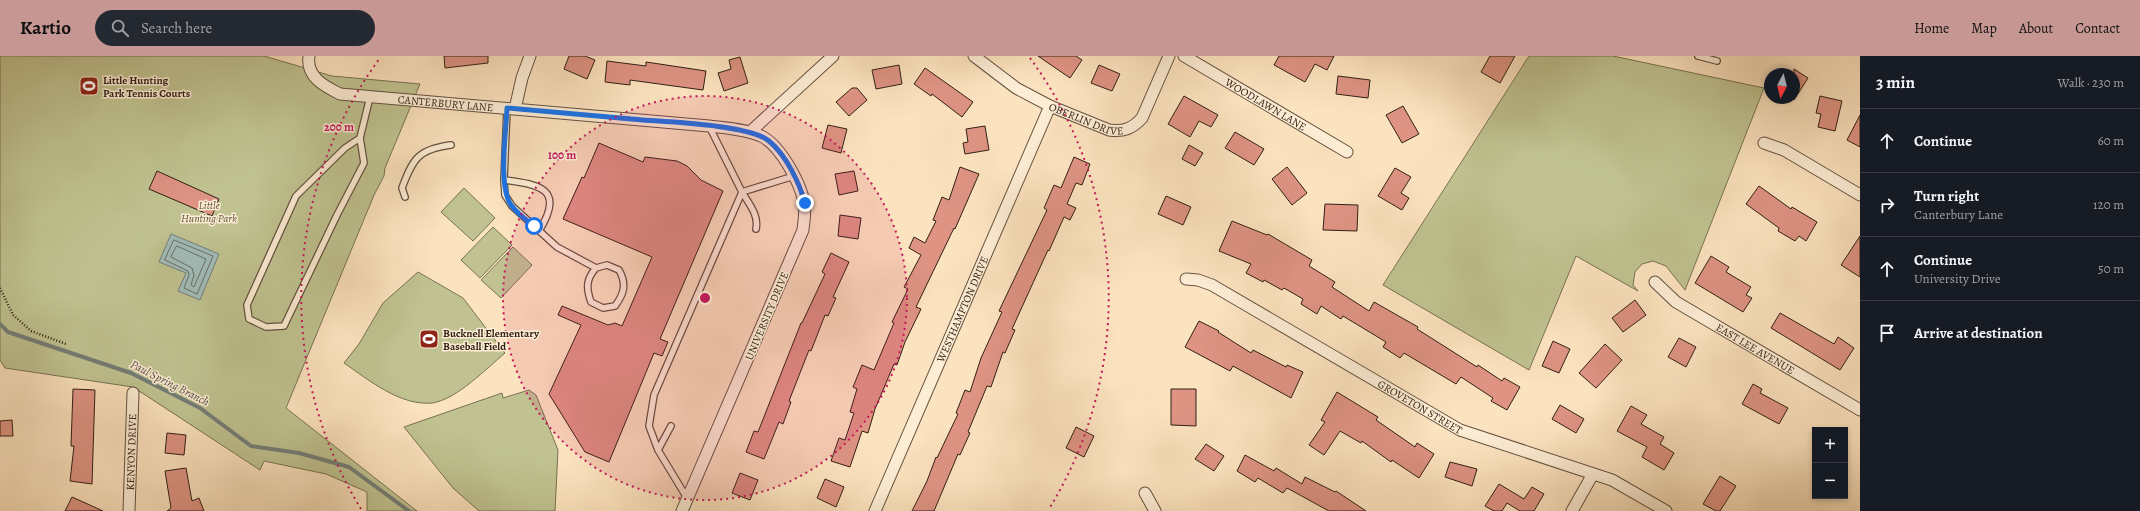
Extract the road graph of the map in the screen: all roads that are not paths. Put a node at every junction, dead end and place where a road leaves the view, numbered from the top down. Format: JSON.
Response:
{"nodes":[{"id":1,"x":309,"y":56,"type":"edge"},
{"id":2,"x":530,"y":56,"type":"edge"},
{"id":3,"x":833,"y":56,"type":"edge"},
{"id":4,"x":974,"y":56,"type":"edge"},
{"id":5,"x":1169,"y":56,"type":"edge"},
{"id":6,"x":1184,"y":56,"type":"edge"},
{"id":7,"x":1698,"y":56,"type":"edge"},
{"id":8,"x":1717,"y":61,"type":"dead end"},
{"id":9,"x":370,"y":97,"type":"junction"},
{"id":10,"x":1050,"y":106,"type":"junction"},
{"id":11,"x":511,"y":109,"type":"junction"},
{"id":12,"x":709,"y":126,"type":"junction"},
{"id":13,"x":750,"y":132,"type":"junction"},
{"id":14,"x":360,"y":138,"type":"junction"},
{"id":15,"x":1764,"y":143,"type":"dead end"},
{"id":16,"x":451,"y":145,"type":"dead end"},
{"id":17,"x":1347,"y":152,"type":"dead end"},
{"id":18,"x":794,"y":176,"type":"junction"},
{"id":19,"x":504,"y":180,"type":"junction"},
{"id":20,"x":742,"y":192,"type":"junction"},
{"id":21,"x":1860,"y":195,"type":"edge"},
{"id":22,"x":405,"y":197,"type":"dead end"},
{"id":23,"x":756,"y":229,"type":"dead end"},
{"id":24,"x":539,"y":231,"type":"junction"},
{"id":25,"x":596,"y":268,"type":"junction"},
{"id":26,"x":1186,"y":279,"type":"dead end"},
{"id":27,"x":1655,"y":282,"type":"dead end"},
{"id":28,"x":133,"y":393,"type":"dead end"},
{"id":29,"x":1860,"y":410,"type":"edge"},
{"id":30,"x":671,"y":426,"type":"dead end"},
{"id":31,"x":658,"y":450,"type":"junction"},
{"id":32,"x":1593,"y":474,"type":"junction"},
{"id":33,"x":1145,"y":493,"type":"dead end"},
{"id":34,"x":688,"y":499,"type":"junction"},
{"id":35,"x":130,"y":511,"type":"edge"},
{"id":36,"x":682,"y":511,"type":"edge"},
{"id":37,"x":875,"y":511,"type":"edge"},
{"id":38,"x":1155,"y":511,"type":"edge"},
{"id":39,"x":1572,"y":511,"type":"edge"},
{"id":40,"x":1666,"y":511,"type":"edge"}],
"edges":[{"from":1,"to":9,"type":"street","name":"CANTERBURY LANE"},
{"from":2,"to":11,"type":"street"},
{"from":3,"to":13,"type":"street"},
{"from":4,"to":10,"type":"street","name":"OBERLIN DRIVE"},
{"from":5,"to":10,"type":"street","name":"OBERLIN DRIVE"},
{"from":6,"to":17,"type":"street","name":"WOODLAWN LANE"},
{"from":7,"to":8,"type":"lane"},
{"from":9,"to":11,"type":"street","name":"CANTERBURY LANE"},
{"from":9,"to":14,"type":"lane"},
{"from":10,"to":37,"type":"street","name":"WESTHAMPTON DRIVE"},
{"from":11,"to":12,"type":"street","name":"CANTERBURY LANE"},
{"from":11,"to":19,"type":"lane"},
{"from":12,"to":13,"type":"street","name":"CANTERBURY LANE"},
{"from":12,"to":20,"type":"lane"},
{"from":13,"to":18,"type":"street","name":"UNIVERSITY DRIVE"},
{"from":14,"to":14,"type":"lane"},
{"from":15,"to":21,"type":"street"},
{"from":16,"to":22,"type":"lane"},
{"from":18,"to":20,"type":"lane"},
{"from":18,"to":34,"type":"street","name":"UNIVERSITY DRIVE"},
{"from":19,"to":24,"type":"lane"},
{"from":19,"to":24,"type":"lane"},
{"from":20,"to":23,"type":"lane"},
{"from":20,"to":31,"type":"lane"},
{"from":24,"to":25,"type":"lane"},
{"from":25,"to":25,"type":"lane"},
{"from":26,"to":32,"type":"street","name":"GROVETON STREET"},
{"from":27,"to":29,"type":"street","name":"EAST LEE AVENUE"},
{"from":28,"to":35,"type":"street","name":"KENYON DRIVE"},
{"from":30,"to":31,"type":"lane"},
{"from":31,"to":34,"type":"lane"},
{"from":32,"to":39,"type":"street"},
{"from":32,"to":40,"type":"street","name":"GROVETON STREET"},
{"from":33,"to":38,"type":"street"},
{"from":34,"to":36,"type":"street","name":"UNIVERSITY DRIVE"}]}
